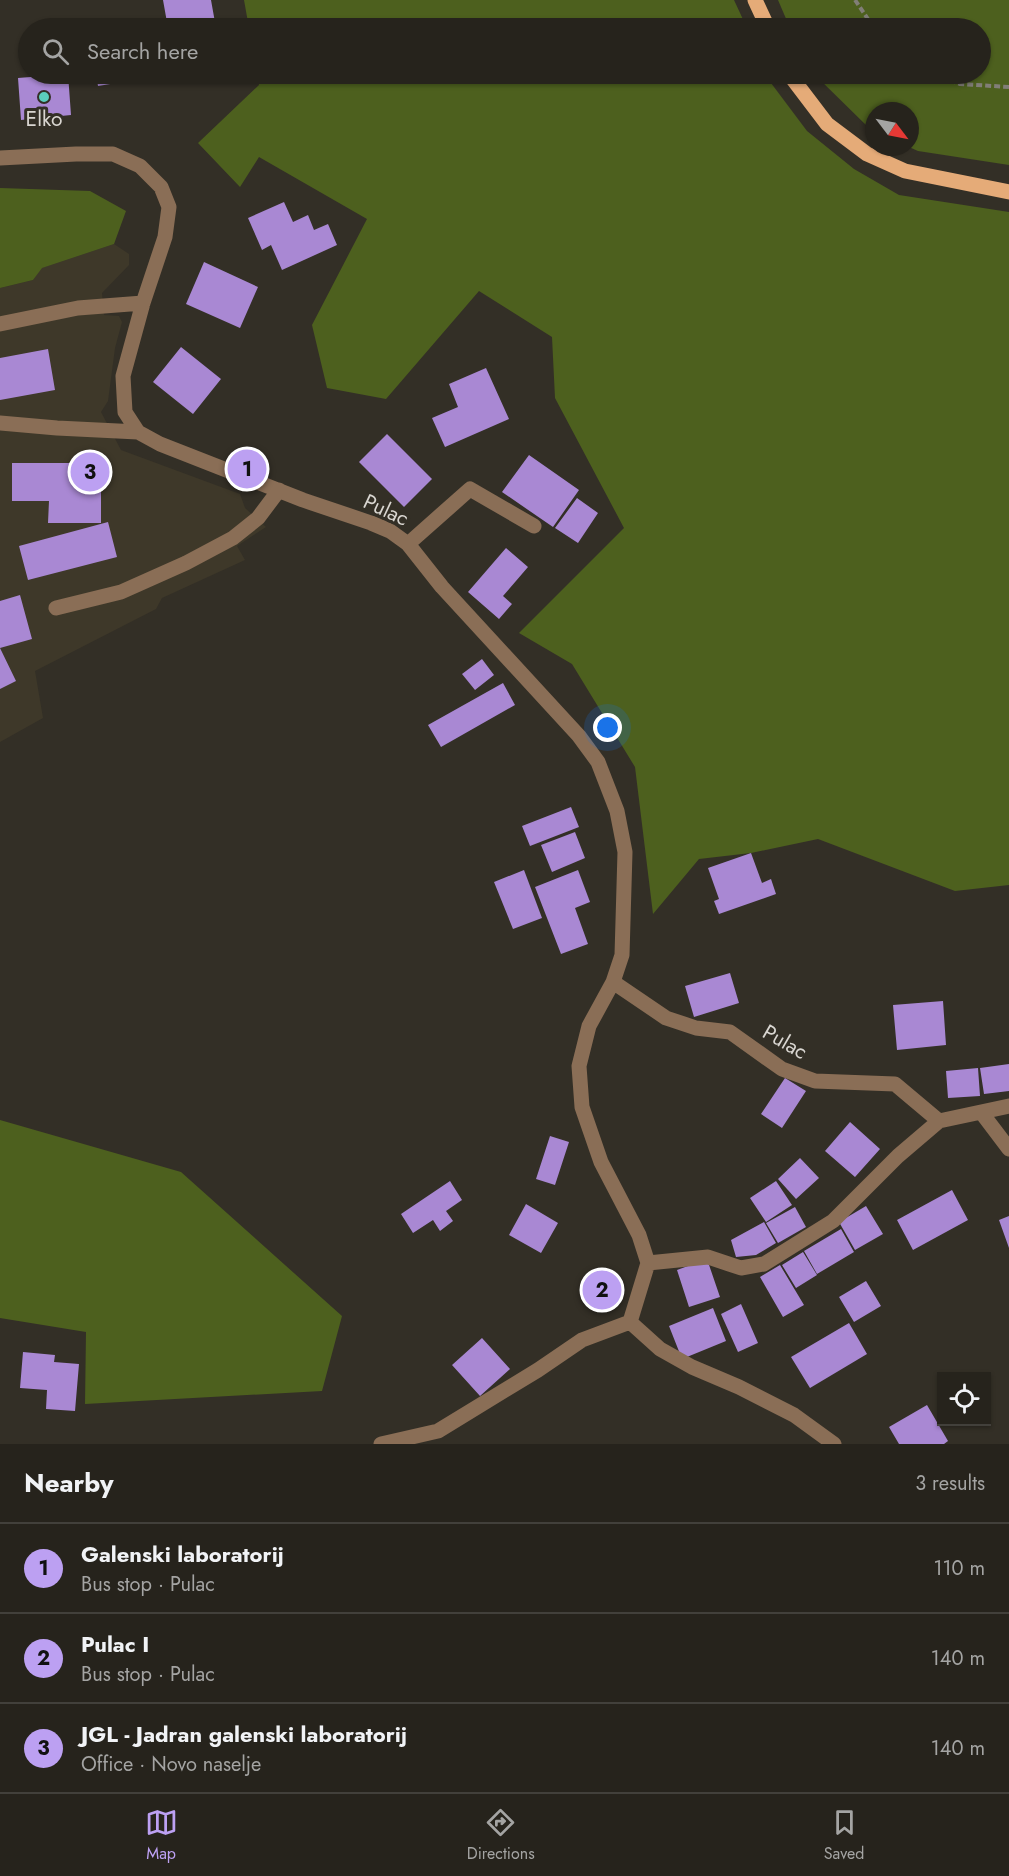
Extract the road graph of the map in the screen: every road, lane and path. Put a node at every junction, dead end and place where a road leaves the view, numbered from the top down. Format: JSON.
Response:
{"nodes":[{"id":1,"x":755,"y":0,"type":"edge"},
{"id":2,"x":855,"y":0,"type":"edge"},
{"id":3,"x":763,"y":18,"type":"edge"},
{"id":4,"x":867,"y":18,"type":"edge"},
{"id":5,"x":797,"y":84,"type":"edge"},
{"id":6,"x":960,"y":84,"type":"edge"},
{"id":7,"x":1009,"y":87,"type":"edge"},
{"id":8,"x":0,"y":158,"type":"edge"},
{"id":9,"x":1009,"y":192,"type":"edge"},
{"id":10,"x":143,"y":303,"type":"junction"},
{"id":11,"x":0,"y":324,"type":"edge"},
{"id":12,"x":0,"y":423,"type":"edge"},
{"id":13,"x":138,"y":432,"type":"junction"},
{"id":14,"x":279,"y":490,"type":"junction"},
{"id":15,"x":534,"y":526,"type":"dead end"},
{"id":16,"x":408,"y":544,"type":"junction"},
{"id":17,"x":56,"y":608,"type":"dead end"},
{"id":18,"x":613,"y":982,"type":"junction"},
{"id":19,"x":1009,"y":1106,"type":"edge"},
{"id":20,"x":981,"y":1112,"type":"junction"},
{"id":21,"x":939,"y":1121,"type":"junction"},
{"id":22,"x":1009,"y":1149,"type":"edge"},
{"id":23,"x":648,"y":1263,"type":"junction"},
{"id":24,"x":630,"y":1322,"type":"junction"},
{"id":25,"x":819,"y":1439,"type":"edge"},
{"id":26,"x":381,"y":1444,"type":"edge"},
{"id":27,"x":834,"y":1444,"type":"edge"}],
"edges":[{"from":1,"to":3,"type":"main road"},
{"from":2,"to":4,"type":"path"},
{"from":5,"to":9,"type":"main road"},
{"from":6,"to":7,"type":"path"},
{"from":8,"to":10,"type":"street"},
{"from":10,"to":11,"type":"street"},
{"from":10,"to":13,"type":"street"},
{"from":12,"to":13,"type":"street"},
{"from":13,"to":14,"type":"street","name":"Pulac"},
{"from":14,"to":16,"type":"street","name":"Pulac"},
{"from":14,"to":17,"type":"street"},
{"from":15,"to":16,"type":"street"},
{"from":16,"to":18,"type":"street","name":"Pulac"},
{"from":18,"to":21,"type":"street","name":"Pulac"},
{"from":18,"to":23,"type":"street","name":"Pulac"},
{"from":19,"to":20,"type":"street"},
{"from":20,"to":21,"type":"street"},
{"from":20,"to":22,"type":"street"},
{"from":21,"to":23,"type":"street"},
{"from":23,"to":24,"type":"street"},
{"from":24,"to":25,"type":"street"},
{"from":24,"to":26,"type":"street"},
{"from":25,"to":27,"type":"street"}]}
